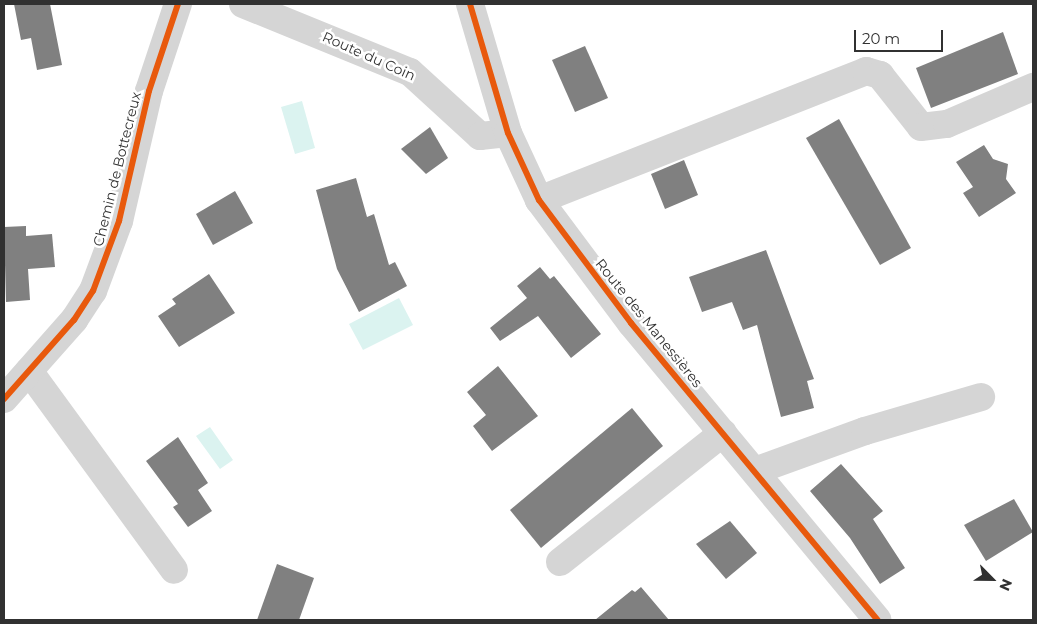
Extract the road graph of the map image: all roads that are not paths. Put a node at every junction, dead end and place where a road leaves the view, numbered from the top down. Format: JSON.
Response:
{"nodes":[{"id":1,"x":178,"y":4,"type":"edge"},
{"id":2,"x":243,"y":4,"type":"edge"},
{"id":3,"x":470,"y":4,"type":"edge"},
{"id":4,"x":1033,"y":87,"type":"edge"},
{"id":5,"x":508,"y":133,"type":"junction"},
{"id":6,"x":539,"y":200,"type":"junction"},
{"id":7,"x":29,"y":372,"type":"junction"},
{"id":8,"x":981,"y":397,"type":"dead end"},
{"id":9,"x":4,"y":399,"type":"edge"},
{"id":10,"x":723,"y":433,"type":"junction"},
{"id":11,"x":756,"y":471,"type":"junction"},
{"id":12,"x":560,"y":562,"type":"dead end"},
{"id":13,"x":174,"y":570,"type":"dead end"},
{"id":14,"x":878,"y":620,"type":"edge"}],
"edges":[{"from":1,"to":7,"type":"street","name":"Chemin de Bottecreux"},
{"from":2,"to":5,"type":"street","name":"Route du Coin"},
{"from":3,"to":5,"type":"street","name":"Route des Manessières"},
{"from":4,"to":6,"type":"street"},
{"from":5,"to":6,"type":"street","name":"Route des Manessières"},
{"from":6,"to":10,"type":"street","name":"Route des Manessières"},
{"from":7,"to":9,"type":"street","name":"Chemin de Bottecreux"},
{"from":7,"to":13,"type":"street"},
{"from":8,"to":11,"type":"street"},
{"from":10,"to":11,"type":"street","name":"Route des Manessières"},
{"from":10,"to":12,"type":"street"},
{"from":11,"to":14,"type":"street","name":"Route des Manessières"}]}
